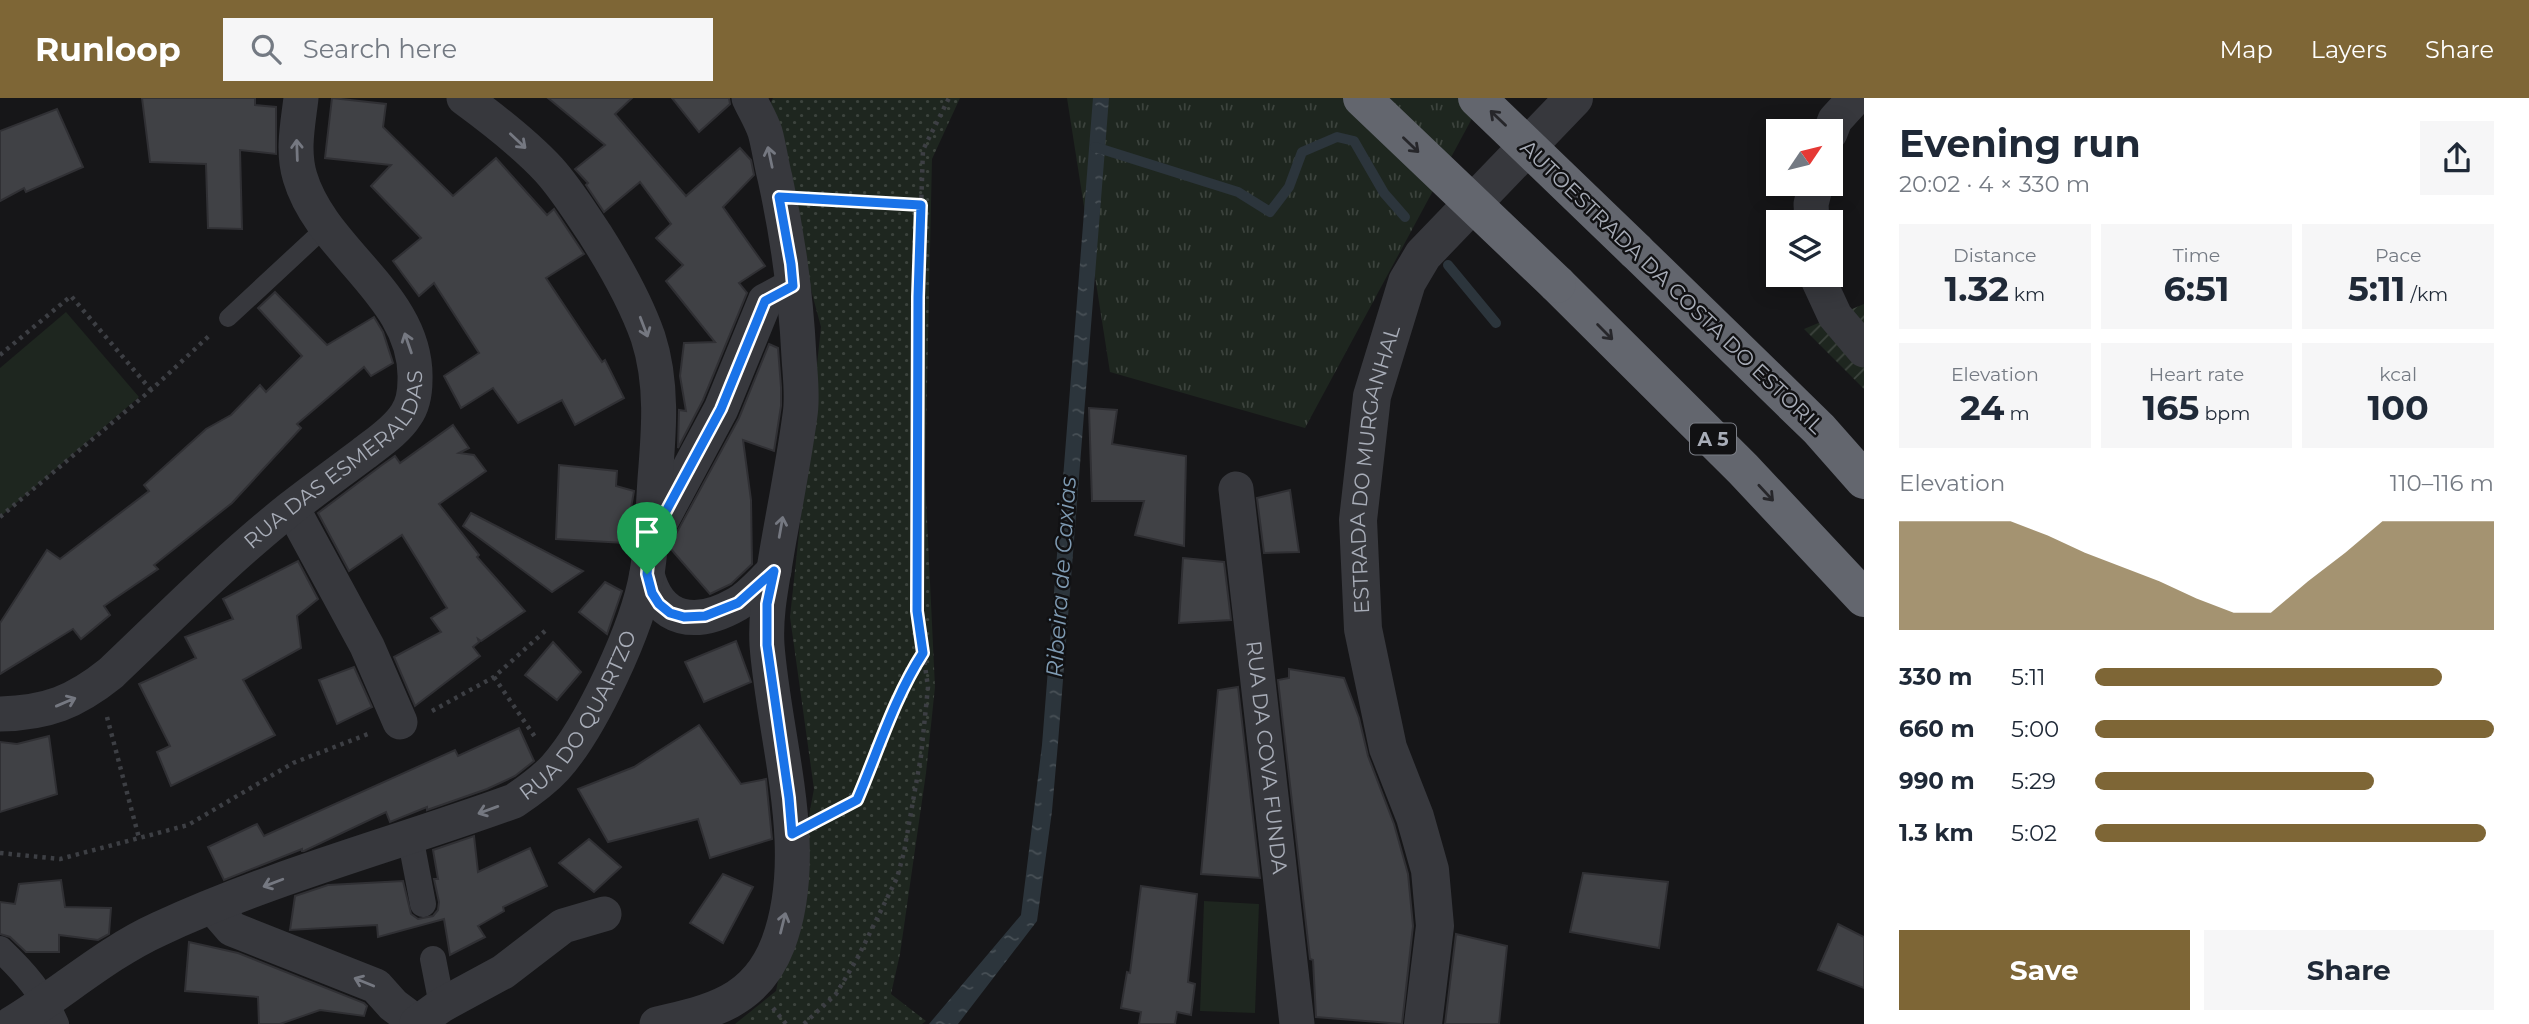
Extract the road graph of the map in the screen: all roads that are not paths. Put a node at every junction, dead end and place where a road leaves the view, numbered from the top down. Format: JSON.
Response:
{"nodes":[{"id":1,"x":301,"y":98,"type":"edge"},
{"id":2,"x":464,"y":98,"type":"edge"},
{"id":3,"x":749,"y":98,"type":"edge"},
{"id":4,"x":1362,"y":98,"type":"edge"},
{"id":5,"x":1477,"y":98,"type":"edge"},
{"id":6,"x":1574,"y":98,"type":"edge"},
{"id":7,"x":1854,"y":98,"type":"edge"},
{"id":8,"x":1836,"y":119,"type":"edge"},
{"id":9,"x":326,"y":227,"type":"junction"},
{"id":10,"x":793,"y":286,"type":"junction"},
{"id":11,"x":1822,"y":287,"type":"edge"},
{"id":12,"x":228,"y":318,"type":"road end"},
{"id":13,"x":1864,"y":350,"type":"edge"},
{"id":14,"x":1864,"y":480,"type":"edge"},
{"id":15,"x":1236,"y":489,"type":"dead end"},
{"id":16,"x":292,"y":508,"type":"junction"},
{"id":17,"x":648,"y":558,"type":"junction"},
{"id":18,"x":774,"y":571,"type":"junction"},
{"id":19,"x":1864,"y":598,"type":"edge"},
{"id":20,"x":0,"y":714,"type":"edge"},
{"id":21,"x":400,"y":722,"type":"road end"},
{"id":22,"x":410,"y":836,"type":"junction"},
{"id":23,"x":423,"y":904,"type":"dead end"},
{"id":24,"x":213,"y":907,"type":"junction"},
{"id":25,"x":604,"y":914,"type":"dead end"},
{"id":26,"x":0,"y":949,"type":"edge"},
{"id":27,"x":433,"y":959,"type":"dead end"},
{"id":28,"x":51,"y":1012,"type":"edge"},
{"id":29,"x":425,"y":1017,"type":"edge"},
{"id":30,"x":11,"y":1024,"type":"edge"},
{"id":31,"x":657,"y":1024,"type":"edge"},
{"id":32,"x":1297,"y":1024,"type":"edge"},
{"id":33,"x":1423,"y":1024,"type":"edge"}],
"edges":[{"from":9,"to":1,"type":"street","name":"RUA DAS ESMERALDAS","one_way":true},
{"from":2,"to":17,"type":"street","name":"RUA DO QUARTZO","one_way":true},
{"from":10,"to":3,"type":"street","one_way":true},
{"from":4,"to":19,"type":"highway","number":"A 5","one_way":true,"bridge":true},
{"from":14,"to":5,"type":"highway","name":"AUTOESTRADA DA COSTA DO ESTORIL","one_way":true,"bridge":true},
{"from":6,"to":33,"type":"street","name":"ESTRADA DO MURGANHAL"},
{"from":7,"to":8,"type":"street"},
{"from":9,"to":12,"type":"lane"},
{"from":16,"to":9,"type":"street","name":"RUA DAS ESMERALDAS","one_way":true},
{"from":10,"to":17,"type":"street"},
{"from":18,"to":10,"type":"street","one_way":true},
{"from":11,"to":13,"type":"street"},
{"from":15,"to":32,"type":"street","name":"RUA DA COVA FUNDA"},
{"from":20,"to":16,"type":"street","name":"RUA DAS ESMERALDAS","one_way":true},
{"from":16,"to":21,"type":"street"},
{"from":17,"to":18,"type":"street"},
{"from":17,"to":22,"type":"street","name":"RUA DO QUARTZO","one_way":true},
{"from":31,"to":18,"type":"street","one_way":true},
{"from":22,"to":23,"type":"street"},
{"from":22,"to":24,"type":"street","name":"RUA DO QUARTZO","one_way":true},
{"from":24,"to":28,"type":"street","name":"RUA DO QUARTZO"},
{"from":29,"to":24,"type":"street","one_way":true},
{"from":25,"to":29,"type":"street"},
{"from":26,"to":28,"type":"street"},
{"from":27,"to":29,"type":"street"},
{"from":28,"to":30,"type":"street","name":"RUA DO QUARTZO"}]}
